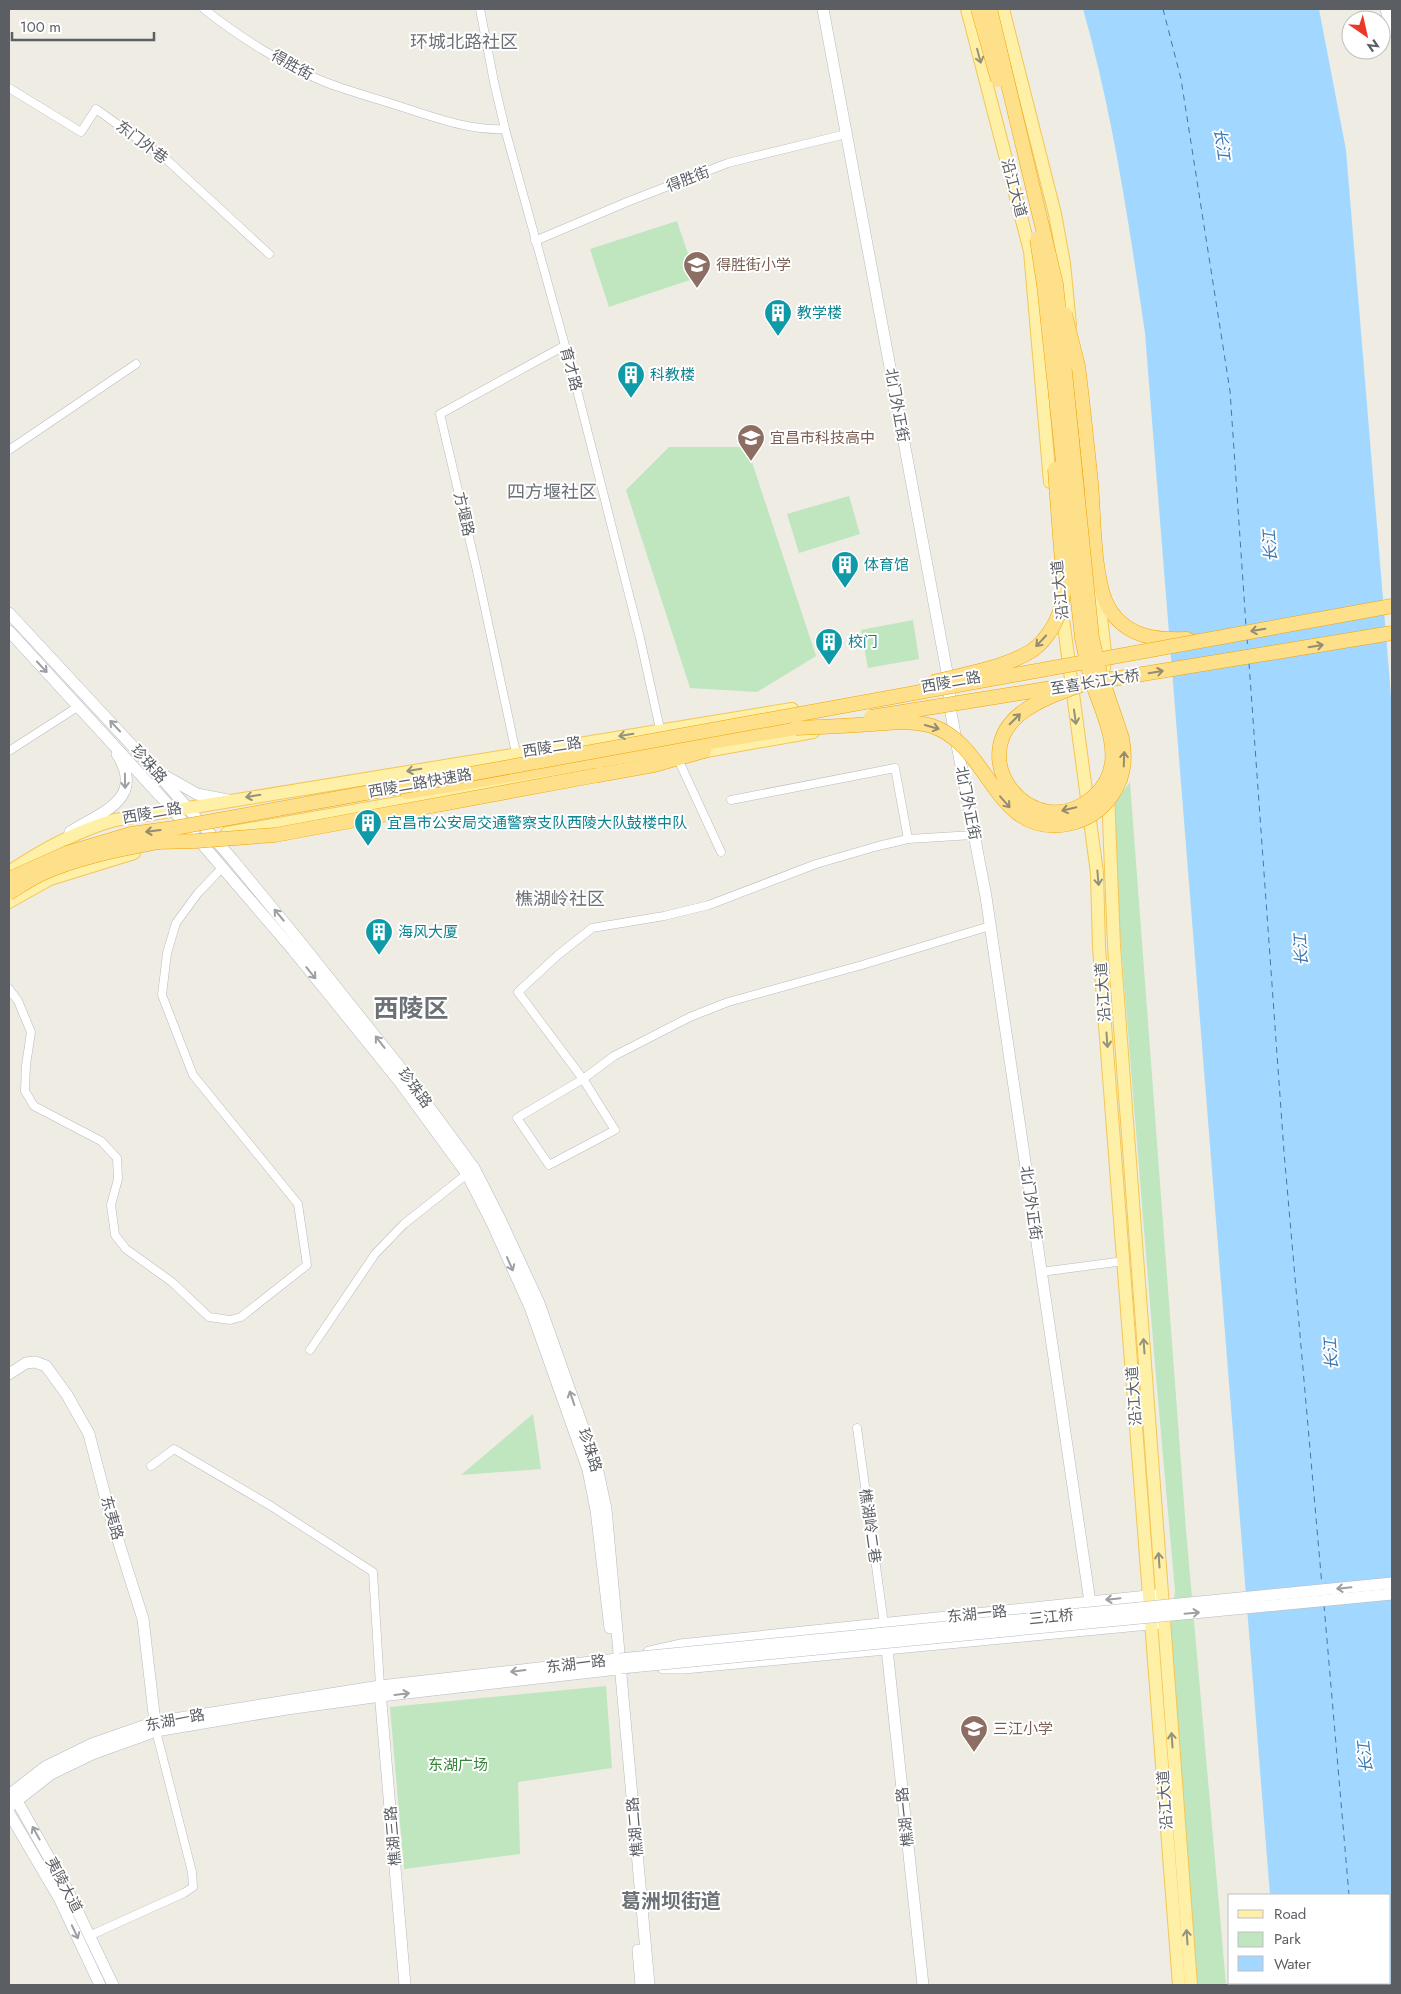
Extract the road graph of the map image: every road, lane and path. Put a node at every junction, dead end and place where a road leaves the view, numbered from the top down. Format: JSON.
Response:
{"nodes":[{"id":1,"x":204,"y":9,"type":"edge"},
{"id":2,"x":480,"y":9,"type":"edge"},
{"id":3,"x":823,"y":9,"type":"edge"},
{"id":4,"x":967,"y":9,"type":"edge"},
{"id":5,"x":978,"y":9,"type":"edge"},
{"id":6,"x":990,"y":9,"type":"edge"},
{"id":7,"x":1003,"y":9,"type":"edge"},
{"id":8,"x":1386,"y":9,"type":"edge"},
{"id":9,"x":1392,"y":32,"type":"edge"},
{"id":10,"x":9,"y":88,"type":"edge"},
{"id":11,"x":505,"y":129,"type":"junction"},
{"id":12,"x":846,"y":134,"type":"junction"},
{"id":13,"x":535,"y":241,"type":"junction"},
{"id":14,"x":269,"y":254,"type":"dead end"},
{"id":15,"x":1050,"y":284,"type":"junction"},
{"id":16,"x":564,"y":346,"type":"junction"},
{"id":17,"x":136,"y":364,"type":"dead end"},
{"id":18,"x":9,"y":450,"type":"edge"},
{"id":19,"x":1392,"y":606,"type":"edge"},
{"id":20,"x":9,"y":613,"type":"edge"},
{"id":21,"x":9,"y":631,"type":"edge"},
{"id":22,"x":1392,"y":633,"type":"edge"},
{"id":23,"x":1208,"y":639,"type":"junction"},
{"id":24,"x":1105,"y":653,"type":"junction"},
{"id":25,"x":1068,"y":661,"type":"junction"},
{"id":26,"x":1097,"y":682,"type":"junction"},
{"id":27,"x":948,"y":683,"type":"junction"},
{"id":28,"x":1071,"y":689,"type":"junction"},
{"id":29,"x":79,"y":706,"type":"junction"},
{"id":30,"x":838,"y":708,"type":"junction"},
{"id":31,"x":950,"y":708,"type":"junction"},
{"id":32,"x":96,"y":724,"type":"junction"},
{"id":33,"x":796,"y":728,"type":"junction"},
{"id":34,"x":660,"y":729,"type":"junction"},
{"id":35,"x":706,"y":751,"type":"joint"},
{"id":36,"x":9,"y":752,"type":"edge"},
{"id":37,"x":516,"y":753,"type":"junction"},
{"id":38,"x":677,"y":757,"type":"junction"},
{"id":39,"x":151,"y":766,"type":"junction"},
{"id":40,"x":230,"y":800,"type":"junction"},
{"id":41,"x":731,"y":800,"type":"dead end"},
{"id":42,"x":187,"y":807,"type":"junction"},
{"id":43,"x":173,"y":810,"type":"junction"},
{"id":44,"x":974,"y":835,"type":"junction"},
{"id":45,"x":212,"y":836,"type":"junction"},
{"id":46,"x":199,"y":839,"type":"junction"},
{"id":47,"x":908,"y":839,"type":"junction"},
{"id":48,"x":156,"y":842,"type":"junction"},
{"id":49,"x":47,"y":847,"type":"junction"},
{"id":50,"x":722,"y":852,"type":"dead end"},
{"id":51,"x":223,"y":868,"type":"junction"},
{"id":52,"x":9,"y":872,"type":"edge"},
{"id":53,"x":9,"y":879,"type":"edge"},
{"id":54,"x":9,"y":893,"type":"edge"},
{"id":55,"x":9,"y":902,"type":"edge"},
{"id":56,"x":990,"y":926,"type":"junction"},
{"id":57,"x":9,"y":989,"type":"edge"},
{"id":58,"x":583,"y":1079,"type":"junction"},
{"id":59,"x":467,"y":1174,"type":"junction"},
{"id":60,"x":1124,"y":1261,"type":"junction"},
{"id":61,"x":1041,"y":1272,"type":"junction"},
{"id":62,"x":310,"y":1350,"type":"dead end"},
{"id":63,"x":9,"y":1374,"type":"edge"},
{"id":64,"x":857,"y":1428,"type":"dead end"},
{"id":65,"x":151,"y":1466,"type":"dead end"},
{"id":66,"x":1392,"y":1583,"type":"edge"},
{"id":67,"x":1392,"y":1594,"type":"edge"},
{"id":68,"x":1155,"y":1595,"type":"junction"},
{"id":69,"x":1090,"y":1602,"type":"junction"},
{"id":70,"x":1157,"y":1623,"type":"junction"},
{"id":71,"x":884,"y":1624,"type":"junction"},
{"id":72,"x":887,"y":1649,"type":"junction"},
{"id":73,"x":617,"y":1664,"type":"junction"},
{"id":74,"x":380,"y":1691,"type":"junction"},
{"id":75,"x":155,"y":1727,"type":"junction"},
{"id":76,"x":11,"y":1796,"type":"edge"},
{"id":77,"x":9,"y":1813,"type":"edge"},
{"id":78,"x":89,"y":1936,"type":"junction"},
{"id":79,"x":100,"y":1985,"type":"edge"},
{"id":80,"x":113,"y":1985,"type":"edge"},
{"id":81,"x":406,"y":1985,"type":"edge"},
{"id":82,"x":642,"y":1985,"type":"edge"},
{"id":83,"x":649,"y":1985,"type":"edge"},
{"id":84,"x":923,"y":1985,"type":"edge"},
{"id":85,"x":1179,"y":1985,"type":"edge"},
{"id":86,"x":1191,"y":1985,"type":"edge"}],
"edges":[{"from":1,"to":11,"type":"street","name":"得胜街"},
{"from":2,"to":11,"type":"street","name":"育才路"},
{"from":3,"to":12,"type":"main road","name":"北门外正街"},
{"from":4,"to":25,"type":"main road","name":"沿江大道","one_way":true},
{"from":5,"to":15,"type":"highway","bridge":true},
{"from":6,"to":15,"type":"highway","bridge":true},
{"from":7,"to":24,"type":"main road","name":"沿江大道"},
{"from":8,"to":9,"type":"main road"},
{"from":10,"to":14,"type":"street","name":"东门外巷"},
{"from":11,"to":13,"type":"street","name":"育才路"},
{"from":12,"to":13,"type":"street","name":"得胜街"},
{"from":12,"to":27,"type":"main road","name":"北门外正街"},
{"from":13,"to":16,"type":"street","name":"育才路"},
{"from":15,"to":23,"type":"highway","bridge":true},
{"from":15,"to":26,"type":"highway","one_way":true,"bridge":true},
{"from":15,"to":30,"type":"highway","one_way":true,"bridge":true},
{"from":33,"to":15,"type":"highway","one_way":true,"bridge":true},
{"from":16,"to":34,"type":"street","name":"育才路"},
{"from":16,"to":37,"type":"street","name":"方堰路"},
{"from":17,"to":18,"type":"street"},
{"from":19,"to":23,"type":"highway","name":"至喜长江大桥","one_way":true,"bridge":true},
{"from":39,"to":20,"type":"main road","name":"珍珠路","one_way":true},
{"from":21,"to":29,"type":"main road","name":"珍珠路","one_way":true},
{"from":26,"to":22,"type":"highway","name":"至喜长江大桥","one_way":true,"bridge":true},
{"from":23,"to":30,"type":"highway","name":"至喜长江大桥","bridge":true},
{"from":24,"to":25,"type":"main road","name":"西陵二路"},
{"from":24,"to":26,"type":"main road","name":"沿江大道"},
{"from":25,"to":27,"type":"main road","name":"西陵二路"},
{"from":25,"to":28,"type":"main road","name":"沿江大道"},
{"from":26,"to":28,"type":"main road","name":"西陵二路"},
{"from":26,"to":33,"type":"highway","name":"至喜长江大桥","bridge":true},
{"from":68,"to":26,"type":"main road","name":"沿江大道","one_way":true},
{"from":27,"to":31,"type":"main road","name":"北门外正街"},
{"from":27,"to":34,"type":"main road","name":"西陵二路"},
{"from":28,"to":31,"type":"main road","name":"西陵二路"},
{"from":28,"to":60,"type":"main road","name":"沿江大道","one_way":true},
{"from":29,"to":32,"type":"main road","name":"珍珠路"},
{"from":29,"to":36,"type":"street"},
{"from":30,"to":53,"type":"highway","name":"西陵二路快速路","one_way":true,"bridge":true},
{"from":31,"to":35,"type":"main road","name":"西陵二路"},
{"from":31,"to":44,"type":"main road","name":"北门外正街"},
{"from":32,"to":43,"type":"main road","name":"珍珠路"},
{"from":32,"to":49,"type":"main road","one_way":true},
{"from":33,"to":48,"type":"highway","name":"西陵二路快速路","bridge":true},
{"from":34,"to":37,"type":"main road","name":"西陵二路","one_way":true},
{"from":35,"to":38,"type":"highway"},
{"from":37,"to":40,"type":"main road","name":"西陵二路","one_way":true},
{"from":38,"to":45,"type":"main road","name":"西陵二路"},
{"from":38,"to":48,"type":"highway","bridge":true},
{"from":38,"to":50,"type":"street"},
{"from":39,"to":40,"type":"main road"},
{"from":39,"to":42,"type":"main road","name":"珍珠路"},
{"from":40,"to":42,"type":"main road","name":"西陵二路"},
{"from":41,"to":47,"type":"street"},
{"from":42,"to":43,"type":"main road","name":"西陵二路"},
{"from":42,"to":45,"type":"main road","name":"珍珠路"},
{"from":43,"to":46,"type":"main road","name":"珍珠路"},
{"from":43,"to":49,"type":"main road","name":"西陵二路"},
{"from":44,"to":47,"type":"street"},
{"from":44,"to":56,"type":"main road","name":"北门外正街"},
{"from":45,"to":46,"type":"main road","name":"西陵二路"},
{"from":73,"to":45,"type":"main road","name":"珍珠路","one_way":true},
{"from":46,"to":51,"type":"main road","name":"珍珠路"},
{"from":46,"to":55,"type":"main road","name":"西陵二路"},
{"from":47,"to":58,"type":"street"},
{"from":48,"to":54,"type":"highway","name":"西陵二路快速路","bridge":true},
{"from":49,"to":52,"type":"main road","name":"西陵二路"},
{"from":51,"to":57,"type":"street"},
{"from":51,"to":59,"type":"main road","name":"珍珠路","one_way":true},
{"from":56,"to":58,"type":"street"},
{"from":56,"to":61,"type":"main road","name":"北门外正街"},
{"from":58,"to":58,"type":"street"},
{"from":59,"to":62,"type":"street"},
{"from":59,"to":73,"type":"main road","name":"珍珠路","one_way":true},
{"from":60,"to":61,"type":"street"},
{"from":60,"to":68,"type":"main road","name":"沿江大道"},
{"from":61,"to":69,"type":"main road","name":"北门外正街"},
{"from":63,"to":75,"type":"main road","name":"东夷路"},
{"from":64,"to":71,"type":"street","name":"樵湖岭二巷"},
{"from":65,"to":74,"type":"street"},
{"from":66,"to":73,"type":"main road","name":"三江桥","one_way":true,"bridge":true},
{"from":73,"to":67,"type":"main road","name":"三江桥","one_way":true,"bridge":true},
{"from":68,"to":69,"type":"main road","name":"东湖一路","one_way":true},
{"from":68,"to":70,"type":"main road","name":"沿江大道"},
{"from":69,"to":71,"type":"main road","name":"东湖一路"},
{"from":70,"to":72,"type":"main road"},
{"from":70,"to":85,"type":"main road","name":"沿江大道"},
{"from":86,"to":70,"type":"main road","name":"沿江大道","one_way":true},
{"from":71,"to":73,"type":"main road","name":"东湖一路"},
{"from":72,"to":73,"type":"main road"},
{"from":72,"to":84,"type":"main road","name":"樵湖一路"},
{"from":73,"to":74,"type":"main road"},
{"from":73,"to":82,"type":"main road","name":"樵湖二路"},
{"from":73,"to":83,"type":"main road","name":"樵湖二路"},
{"from":74,"to":75,"type":"main road"},
{"from":74,"to":81,"type":"main road","name":"樵湖三路"},
{"from":75,"to":76,"type":"main road"},
{"from":75,"to":78,"type":"street"},
{"from":78,"to":76,"type":"main road","name":"夷陵大道","one_way":true},
{"from":77,"to":79,"type":"main road","name":"夷陵大道","one_way":true},
{"from":78,"to":80,"type":"main road","name":"夷陵大道"}]}
